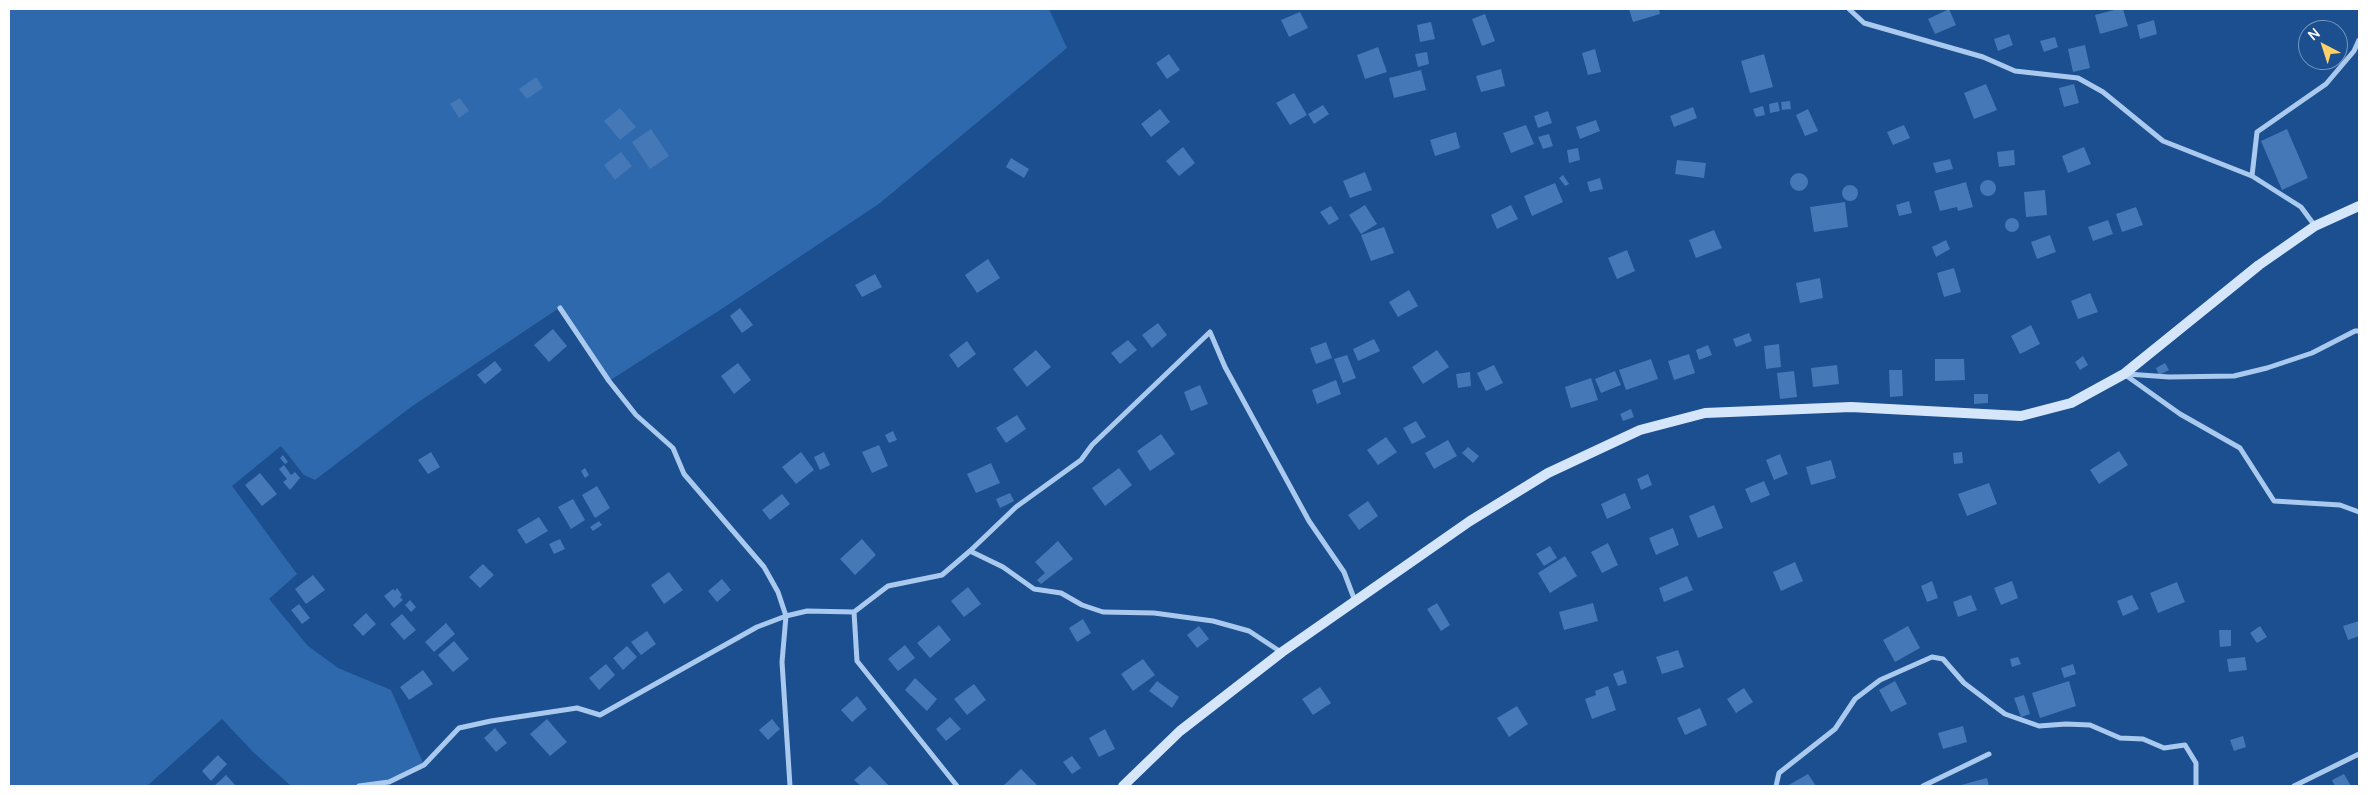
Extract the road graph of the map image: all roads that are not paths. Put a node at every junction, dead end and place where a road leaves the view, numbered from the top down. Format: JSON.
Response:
{"nodes":[{"id":1,"x":1849,"y":9,"type":"edge"},
{"id":2,"x":2359,"y":40,"type":"edge"},
{"id":3,"x":2252,"y":176,"type":"junction"},
{"id":4,"x":2359,"y":206,"type":"edge"},
{"id":5,"x":2315,"y":226,"type":"junction"},
{"id":6,"x":560,"y":308,"type":"dead end"},
{"id":7,"x":2359,"y":331,"type":"edge"},
{"id":8,"x":2124,"y":374,"type":"junction"},
{"id":9,"x":2359,"y":512,"type":"edge"},
{"id":10,"x":970,"y":551,"type":"junction"},
{"id":11,"x":1355,"y":601,"type":"junction"},
{"id":12,"x":854,"y":612,"type":"junction"},
{"id":13,"x":786,"y":616,"type":"junction"},
{"id":14,"x":1282,"y":652,"type":"junction"},
{"id":15,"x":1988,"y":754,"type":"dead end"},
{"id":16,"x":2359,"y":754,"type":"edge"},
{"id":17,"x":388,"y":784,"type":"edge"},
{"id":18,"x":359,"y":786,"type":"edge"},
{"id":19,"x":790,"y":786,"type":"edge"},
{"id":20,"x":957,"y":786,"type":"edge"},
{"id":21,"x":1123,"y":786,"type":"edge"},
{"id":22,"x":1776,"y":786,"type":"edge"},
{"id":23,"x":1923,"y":786,"type":"edge"},
{"id":24,"x":2196,"y":786,"type":"edge"},
{"id":25,"x":2294,"y":786,"type":"edge"}],
"edges":[{"from":1,"to":3,"type":"street"},
{"from":2,"to":3,"type":"street"},
{"from":3,"to":5,"type":"street"},
{"from":4,"to":5,"type":"main road"},
{"from":5,"to":8,"type":"main road"},
{"from":6,"to":13,"type":"street"},
{"from":7,"to":8,"type":"street"},
{"from":8,"to":9,"type":"street"},
{"from":8,"to":11,"type":"main road"},
{"from":10,"to":11,"type":"street"},
{"from":10,"to":12,"type":"street"},
{"from":10,"to":14,"type":"street"},
{"from":11,"to":14,"type":"main road"},
{"from":12,"to":13,"type":"street"},
{"from":12,"to":20,"type":"street"},
{"from":13,"to":17,"type":"street"},
{"from":13,"to":19,"type":"street"},
{"from":14,"to":21,"type":"main road"},
{"from":15,"to":23,"type":"street"},
{"from":16,"to":25,"type":"street"},
{"from":17,"to":18,"type":"street"},
{"from":22,"to":24,"type":"street"}]}
